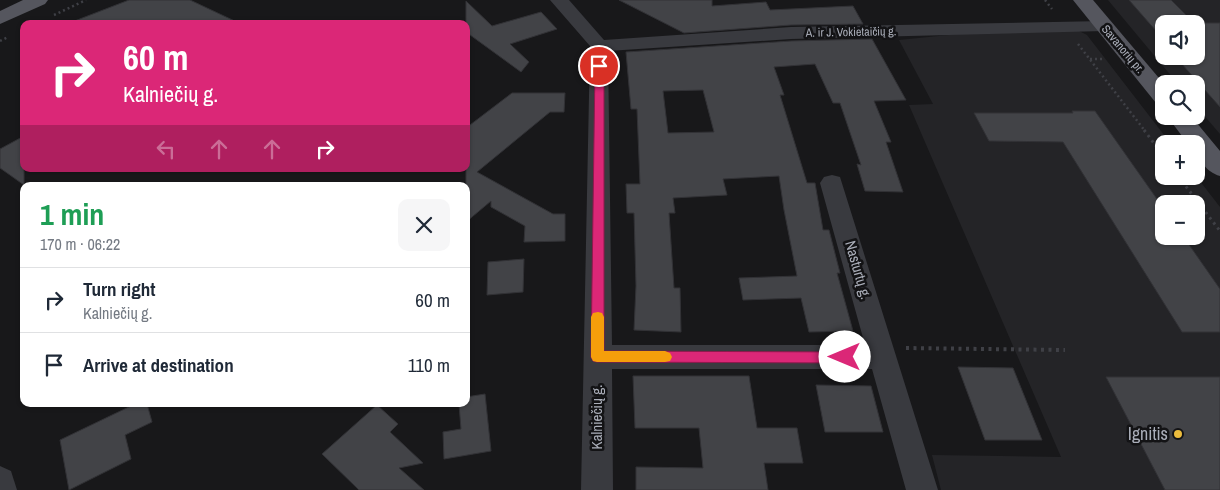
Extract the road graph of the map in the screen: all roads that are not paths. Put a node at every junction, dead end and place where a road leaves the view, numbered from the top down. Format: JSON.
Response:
{"nodes":[{"id":1,"x":37,"y":0,"type":"edge"},
{"id":2,"x":558,"y":0,"type":"edge"},
{"id":3,"x":1083,"y":0,"type":"edge"},
{"id":4,"x":0,"y":10,"type":"edge"},
{"id":5,"x":0,"y":18,"type":"edge"},
{"id":6,"x":1104,"y":26,"type":"junction"},
{"id":7,"x":599,"y":46,"type":"junction"},
{"id":8,"x":1155,"y":87,"type":"edge"},
{"id":9,"x":1185,"y":125,"type":"edge"},
{"id":10,"x":1220,"y":167,"type":"edge"},
{"id":11,"x":832,"y":183,"type":"dead end"},
{"id":12,"x":882,"y":352,"type":"junction"},
{"id":13,"x":597,"y":357,"type":"junction"},
{"id":14,"x":0,"y":482,"type":"edge"},
{"id":15,"x":1,"y":490,"type":"edge"},
{"id":16,"x":597,"y":490,"type":"edge"},
{"id":17,"x":922,"y":490,"type":"edge"}],
"edges":[{"from":1,"to":4,"type":"main road"},
{"from":1,"to":5,"type":"main road"},
{"from":2,"to":7,"type":"street"},
{"from":3,"to":6,"type":"main road","name":"Savanorių pr."},
{"from":6,"to":7,"type":"street","name":"A. ir J. Vokietaičių g."},
{"from":6,"to":8,"type":"main road","name":"Savanorių pr."},
{"from":7,"to":13,"type":"street","name":"Kalniečių g."},
{"from":9,"to":10,"type":"main road"},
{"from":11,"to":12,"type":"street","name":"Nasturtų g."},
{"from":12,"to":13,"type":"street"},
{"from":12,"to":17,"type":"street","name":"Nasturtų g."},
{"from":13,"to":16,"type":"street","name":"Kalniečių g."},
{"from":14,"to":15,"type":"street"}]}
